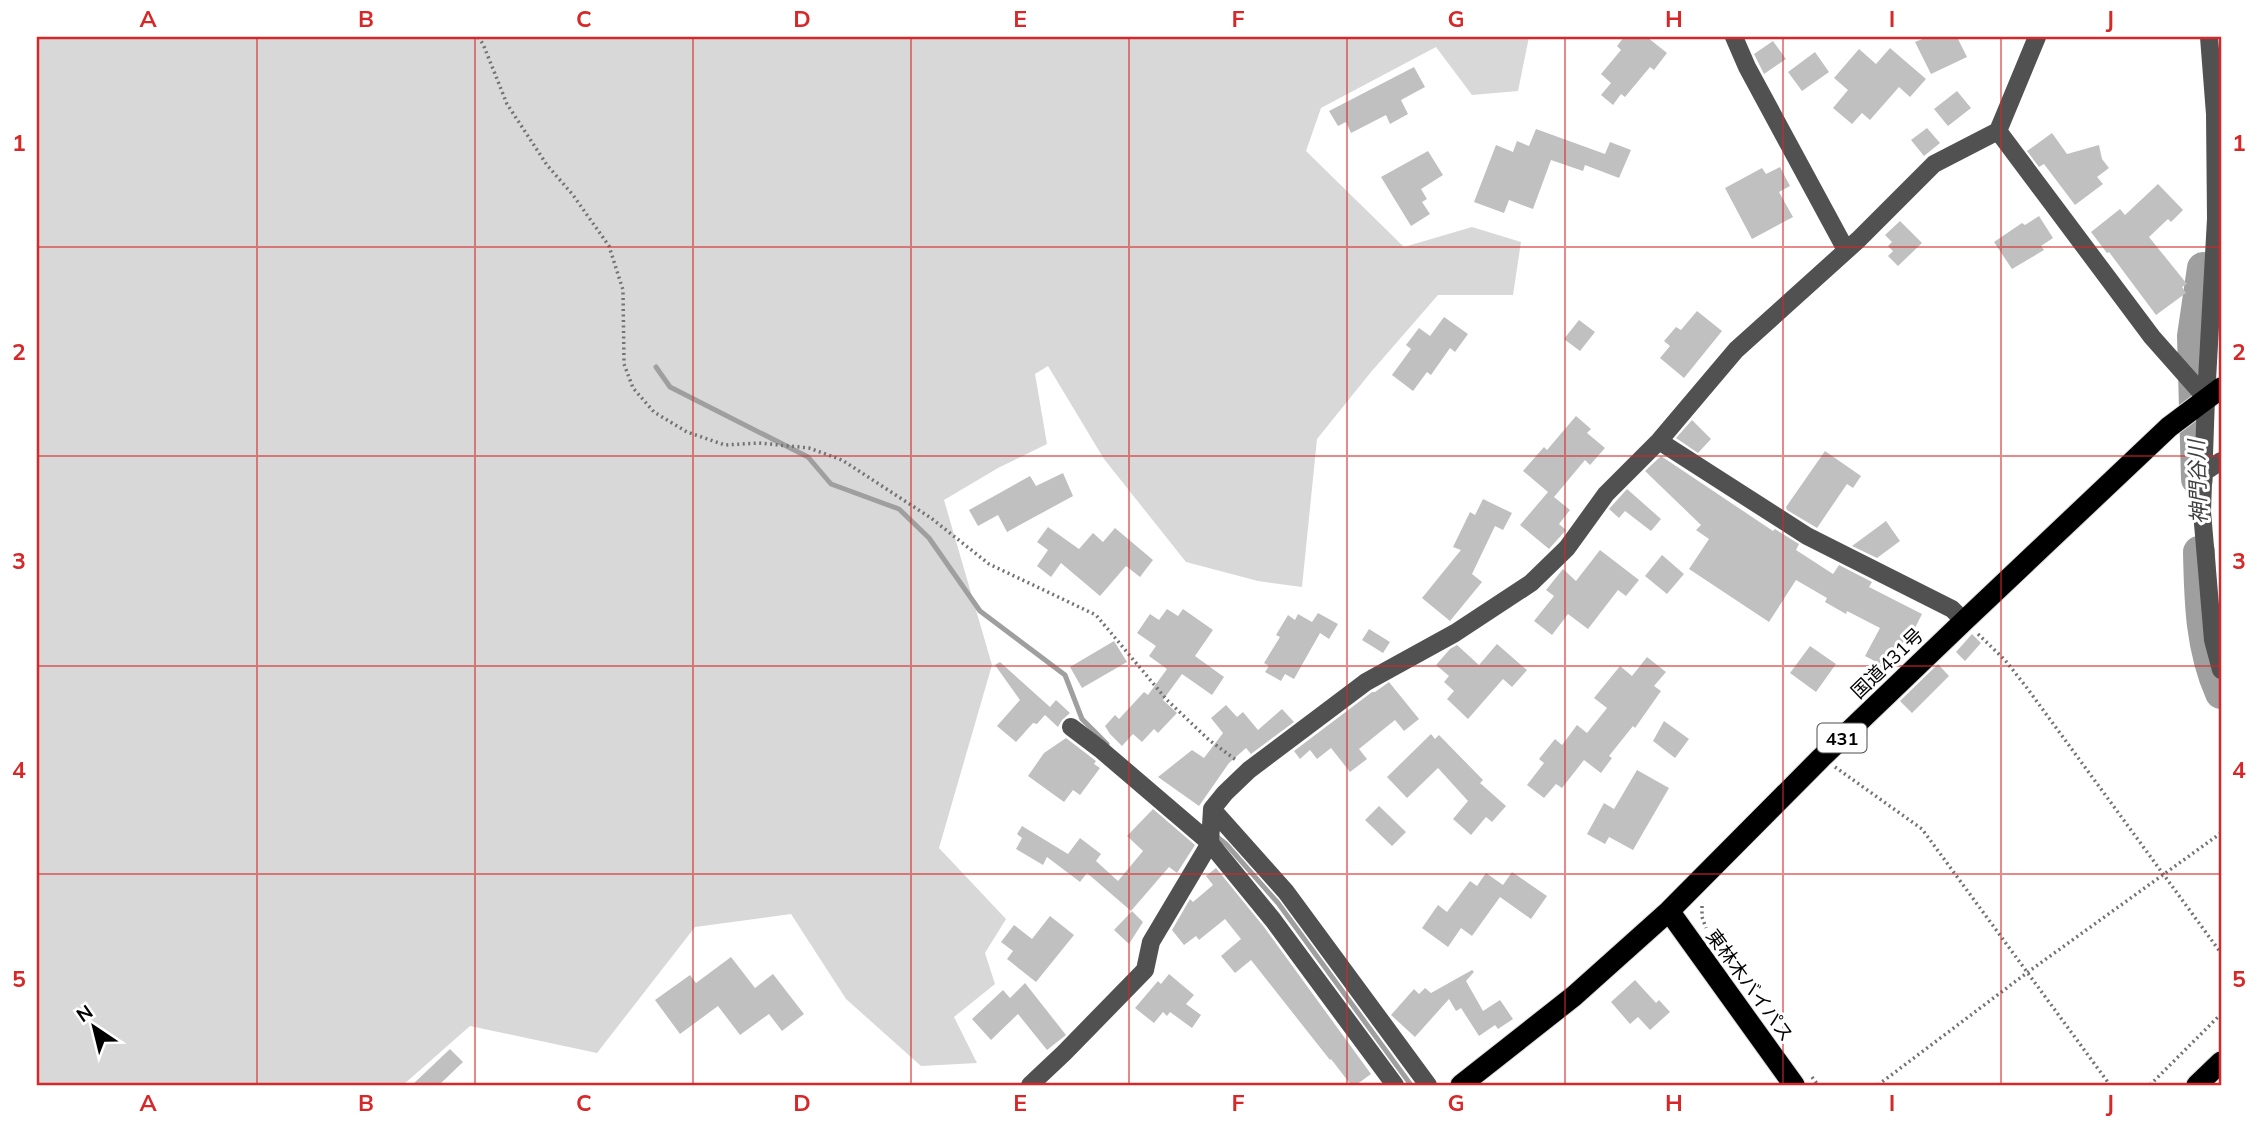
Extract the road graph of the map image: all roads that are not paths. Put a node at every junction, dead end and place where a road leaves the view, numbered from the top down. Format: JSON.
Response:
{"nodes":[{"id":1,"x":1734,"y":37,"type":"edge"},
{"id":2,"x":2037,"y":37,"type":"edge"},
{"id":3,"x":2209,"y":37,"type":"edge"},
{"id":4,"x":1998,"y":131,"type":"junction"},
{"id":5,"x":1846,"y":250,"type":"junction"},
{"id":6,"x":2213,"y":393,"type":"edge"},
{"id":7,"x":1659,"y":442,"type":"junction"},
{"id":8,"x":2221,"y":461,"type":"edge"},
{"id":9,"x":2203,"y":473,"type":"junction"},
{"id":10,"x":1964,"y":621,"type":"junction"},
{"id":11,"x":2221,"y":670,"type":"edge"},
{"id":12,"x":1071,"y":727,"type":"dead end"},
{"id":13,"x":1212,"y":808,"type":"junction"},
{"id":14,"x":1210,"y":843,"type":"junction"},
{"id":15,"x":1669,"y":911,"type":"junction"},
{"id":16,"x":2221,"y":1062,"type":"edge"},
{"id":17,"x":1802,"y":1080,"type":"edge"},
{"id":18,"x":1030,"y":1085,"type":"edge"},
{"id":19,"x":1395,"y":1085,"type":"edge"},
{"id":20,"x":1428,"y":1085,"type":"edge"},
{"id":21,"x":1461,"y":1085,"type":"edge"},
{"id":22,"x":2197,"y":1085,"type":"edge"}],
"edges":[{"from":1,"to":5,"type":"street"},
{"from":2,"to":4,"type":"street"},
{"from":3,"to":6,"type":"street"},
{"from":4,"to":5,"type":"street"},
{"from":4,"to":6,"type":"street"},
{"from":5,"to":7,"type":"street"},
{"from":6,"to":9,"type":"street"},
{"from":6,"to":10,"type":"highway","name":"国道431号","number":"431"},
{"from":7,"to":10,"type":"street"},
{"from":7,"to":13,"type":"street"},
{"from":8,"to":9,"type":"street"},
{"from":9,"to":11,"type":"street"},
{"from":10,"to":15,"type":"highway","name":"国道431号","number":"431"},
{"from":12,"to":14,"type":"street"},
{"from":13,"to":14,"type":"street"},
{"from":13,"to":20,"type":"street"},
{"from":14,"to":18,"type":"street"},
{"from":14,"to":19,"type":"street"},
{"from":15,"to":17,"type":"highway","name":"東林木バイパス"},
{"from":15,"to":21,"type":"highway","name":"国道431号","number":"431"},
{"from":16,"to":22,"type":"highway"}]}
